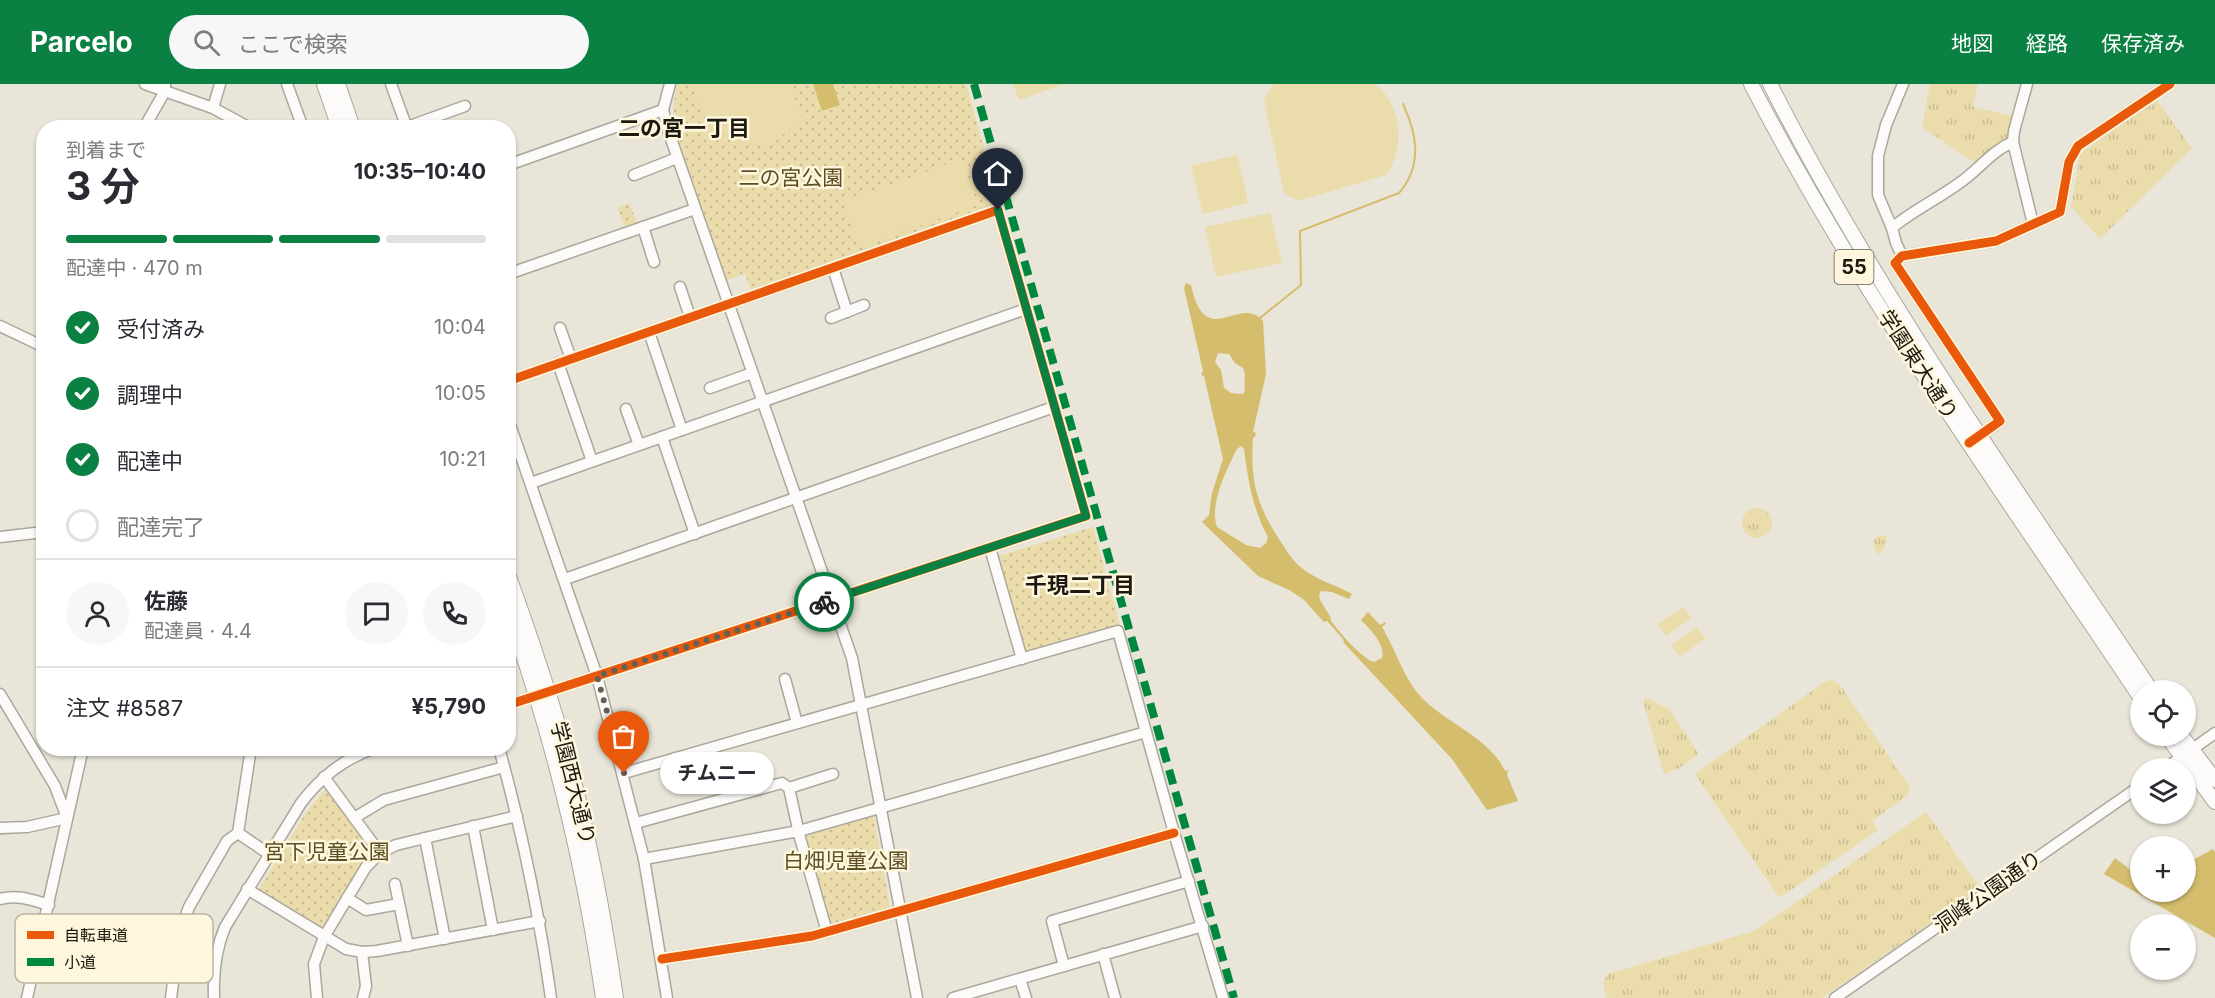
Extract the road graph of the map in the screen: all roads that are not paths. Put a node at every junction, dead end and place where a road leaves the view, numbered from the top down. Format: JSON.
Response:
{"nodes":[{"id":1,"x":145,"y":84,"type":"edge"},
{"id":2,"x":220,"y":84,"type":"edge"},
{"id":3,"x":287,"y":84,"type":"edge"},
{"id":4,"x":324,"y":84,"type":"edge"},
{"id":5,"x":338,"y":84,"type":"edge"},
{"id":6,"x":391,"y":84,"type":"edge"},
{"id":7,"x":670,"y":84,"type":"edge"},
{"id":8,"x":1751,"y":84,"type":"edge"},
{"id":9,"x":1770,"y":84,"type":"edge"},
{"id":10,"x":1903,"y":84,"type":"edge"},
{"id":11,"x":2027,"y":84,"type":"edge"},
{"id":12,"x":2170,"y":84,"type":"edge"},
{"id":13,"x":165,"y":88,"type":"edge"},
{"id":14,"x":465,"y":106,"type":"dead end"},
{"id":15,"x":213,"y":108,"type":"junction"},
{"id":16,"x":663,"y":110,"type":"junction"},
{"id":17,"x":148,"y":120,"type":"edge"},
{"id":18,"x":235,"y":120,"type":"edge"},
{"id":19,"x":300,"y":120,"type":"edge"},
{"id":20,"x":336,"y":120,"type":"edge"},
{"id":21,"x":350,"y":120,"type":"edge"},
{"id":22,"x":404,"y":120,"type":"edge"},
{"id":23,"x":426,"y":120,"type":"edge"},
{"id":24,"x":2013,"y":142,"type":"junction"},
{"id":25,"x":677,"y":158,"type":"junction"},
{"id":26,"x":516,"y":162,"type":"edge"},
{"id":27,"x":634,"y":175,"type":"dead end"},
{"id":28,"x":695,"y":209,"type":"junction"},
{"id":29,"x":2033,"y":224,"type":"junction"},
{"id":30,"x":643,"y":227,"type":"junction"},
{"id":31,"x":1892,"y":228,"type":"junction"},
{"id":32,"x":1902,"y":256,"type":"junction"},
{"id":33,"x":654,"y":262,"type":"dead end"},
{"id":34,"x":833,"y":267,"type":"junction"},
{"id":35,"x":516,"y":271,"type":"edge"},
{"id":36,"x":680,"y":287,"type":"dead end"},
{"id":37,"x":728,"y":304,"type":"junction"},
{"id":38,"x":864,"y":305,"type":"dead end"},
{"id":39,"x":1026,"y":309,"type":"junction"},
{"id":40,"x":847,"y":312,"type":"junction"},
{"id":41,"x":690,"y":317,"type":"junction"},
{"id":42,"x":831,"y":318,"type":"dead end"},
{"id":43,"x":0,"y":326,"type":"edge"},
{"id":44,"x":560,"y":328,"type":"dead end"},
{"id":45,"x":649,"y":332,"type":"junction"},
{"id":46,"x":36,"y":343,"type":"edge"},
{"id":47,"x":571,"y":359,"type":"junction"},
{"id":48,"x":558,"y":363,"type":"junction"},
{"id":49,"x":752,"y":373,"type":"junction"},
{"id":50,"x":516,"y":378,"type":"edge"},
{"id":51,"x":710,"y":388,"type":"dead end"},
{"id":52,"x":762,"y":402,"type":"junction"},
{"id":53,"x":1054,"y":408,"type":"junction"},
{"id":54,"x":626,"y":409,"type":"dead end"},
{"id":55,"x":682,"y":430,"type":"junction"},
{"id":56,"x":1981,"y":434,"type":"junction"},
{"id":57,"x":662,"y":437,"type":"junction"},
{"id":58,"x":516,"y":441,"type":"edge"},
{"id":59,"x":1969,"y":443,"type":"junction"},
{"id":60,"x":639,"y":445,"type":"junction"},
{"id":61,"x":592,"y":461,"type":"junction"},
{"id":62,"x":531,"y":483,"type":"junction"},
{"id":63,"x":796,"y":498,"type":"junction"},
{"id":64,"x":36,"y":533,"type":"edge"},
{"id":65,"x":695,"y":534,"type":"junction"},
{"id":66,"x":0,"y":537,"type":"edge"},
{"id":67,"x":990,"y":548,"type":"junction"},
{"id":68,"x":565,"y":579,"type":"junction"},
{"id":69,"x":832,"y":600,"type":"junction"},
{"id":70,"x":516,"y":601,"type":"edge"},
{"id":71,"x":516,"y":630,"type":"edge"},
{"id":72,"x":1022,"y":659,"type":"junction"},
{"id":73,"x":597,"y":676,"type":"junction"},
{"id":74,"x":785,"y":679,"type":"dead end"},
{"id":75,"x":2144,"y":680,"type":"edge"},
{"id":76,"x":2130,"y":682,"type":"edge"},
{"id":77,"x":0,"y":694,"type":"edge"},
{"id":78,"x":543,"y":694,"type":"junction"},
{"id":79,"x":516,"y":702,"type":"edge"},
{"id":80,"x":862,"y":704,"type":"junction"},
{"id":81,"x":797,"y":723,"type":"junction"},
{"id":82,"x":1146,"y":732,"type":"junction"},
{"id":83,"x":2215,"y":733,"type":"edge"},
{"id":84,"x":2178,"y":746,"type":"edge"},
{"id":85,"x":2184,"y":746,"type":"edge"},
{"id":86,"x":36,"y":754,"type":"edge"},
{"id":87,"x":2187,"y":754,"type":"junction"},
{"id":88,"x":37,"y":756,"type":"edge"},
{"id":89,"x":80,"y":756,"type":"edge"},
{"id":90,"x":250,"y":756,"type":"edge"},
{"id":91,"x":357,"y":756,"type":"edge"},
{"id":92,"x":501,"y":756,"type":"edge"},
{"id":93,"x":2181,"y":758,"type":"edge"},
{"id":94,"x":504,"y":767,"type":"junction"},
{"id":95,"x":624,"y":773,"type":"junction"},
{"id":96,"x":833,"y":774,"type":"dead end"},
{"id":97,"x":324,"y":777,"type":"junction"},
{"id":98,"x":2215,"y":780,"type":"edge"},
{"id":99,"x":789,"y":788,"type":"junction"},
{"id":100,"x":2130,"y":793,"type":"edge"},
{"id":101,"x":2215,"y":802,"type":"edge"},
{"id":102,"x":881,"y":808,"type":"junction"},
{"id":103,"x":518,"y":816,"type":"junction"},
{"id":104,"x":68,"y":818,"type":"junction"},
{"id":105,"x":354,"y":818,"type":"junction"},
{"id":106,"x":636,"y":823,"type":"junction"},
{"id":107,"x":473,"y":826,"type":"junction"},
{"id":108,"x":0,"y":828,"type":"edge"},
{"id":109,"x":799,"y":831,"type":"junction"},
{"id":110,"x":1174,"y":833,"type":"junction"},
{"id":111,"x":238,"y":834,"type":"junction"},
{"id":112,"x":425,"y":838,"type":"junction"},
{"id":113,"x":380,"y":853,"type":"junction"},
{"id":114,"x":269,"y":854,"type":"junction"},
{"id":115,"x":644,"y":859,"type":"junction"},
{"id":116,"x":1189,"y":881,"type":"junction"},
{"id":117,"x":395,"y":884,"type":"dead end"},
{"id":118,"x":247,"y":889,"type":"junction"},
{"id":119,"x":347,"y":898,"type":"junction"},
{"id":120,"x":0,"y":899,"type":"edge"},
{"id":121,"x":399,"y":904,"type":"junction"},
{"id":122,"x":49,"y":905,"type":"junction"},
{"id":123,"x":901,"y":912,"type":"junction"},
{"id":124,"x":47,"y":914,"type":"edge"},
{"id":125,"x":186,"y":914,"type":"edge"},
{"id":126,"x":540,"y":921,"type":"junction"},
{"id":127,"x":1203,"y":926,"type":"junction"},
{"id":128,"x":494,"y":930,"type":"junction"},
{"id":129,"x":827,"y":932,"type":"junction"},
{"id":130,"x":324,"y":937,"type":"junction"},
{"id":131,"x":445,"y":939,"type":"junction"},
{"id":132,"x":408,"y":946,"type":"junction"},
{"id":133,"x":362,"y":952,"type":"junction"},
{"id":134,"x":1103,"y":954,"type":"junction"},
{"id":135,"x":662,"y":959,"type":"junction"},
{"id":136,"x":1064,"y":966,"type":"junction"},
{"id":137,"x":1020,"y":978,"type":"junction"},
{"id":138,"x":31,"y":983,"type":"edge"},
{"id":139,"x":173,"y":983,"type":"edge"},
{"id":140,"x":27,"y":998,"type":"edge"},
{"id":141,"x":171,"y":998,"type":"edge"},
{"id":142,"x":214,"y":998,"type":"edge"},
{"id":143,"x":317,"y":998,"type":"edge"},
{"id":144,"x":363,"y":998,"type":"edge"},
{"id":145,"x":551,"y":998,"type":"edge"},
{"id":146,"x":603,"y":998,"type":"edge"},
{"id":147,"x":616,"y":998,"type":"edge"},
{"id":148,"x":667,"y":998,"type":"edge"},
{"id":149,"x":917,"y":998,"type":"edge"},
{"id":150,"x":953,"y":998,"type":"edge"},
{"id":151,"x":1026,"y":998,"type":"edge"},
{"id":152,"x":1115,"y":998,"type":"edge"},
{"id":153,"x":1223,"y":998,"type":"edge"},
{"id":154,"x":1835,"y":998,"type":"edge"}],
"edges":[{"from":1,"to":13,"type":"street"},
{"from":2,"to":15,"type":"street"},
{"from":3,"to":19,"type":"street"},
{"from":4,"to":20,"type":"main road"},
{"from":5,"to":21,"type":"main road"},
{"from":6,"to":22,"type":"street"},
{"from":7,"to":16,"type":"street"},
{"from":8,"to":59,"type":"main road","name":"学園東大通り","number":"55"},
{"from":9,"to":56,"type":"main road","name":"学園東大通り","number":"55"},
{"from":10,"to":31,"type":"street"},
{"from":11,"to":24,"type":"street"},
{"from":12,"to":29,"type":"street"},
{"from":13,"to":15,"type":"street"},
{"from":13,"to":17,"type":"street"},
{"from":14,"to":23,"type":"street"},
{"from":15,"to":18,"type":"street"},
{"from":16,"to":25,"type":"street"},
{"from":16,"to":26,"type":"street"},
{"from":24,"to":29,"type":"street"},
{"from":24,"to":31,"type":"street"},
{"from":25,"to":27,"type":"street"},
{"from":25,"to":28,"type":"street"},
{"from":28,"to":30,"type":"street"},
{"from":28,"to":37,"type":"street"},
{"from":29,"to":32,"type":"street"},
{"from":30,"to":33,"type":"street"},
{"from":30,"to":35,"type":"street"},
{"from":31,"to":32,"type":"street"},
{"from":32,"to":56,"type":"street"},
{"from":34,"to":37,"type":"street"},
{"from":34,"to":39,"type":"street"},
{"from":34,"to":40,"type":"street"},
{"from":36,"to":41,"type":"street"},
{"from":37,"to":41,"type":"street"},
{"from":37,"to":49,"type":"street"},
{"from":38,"to":40,"type":"street"},
{"from":39,"to":52,"type":"street"},
{"from":39,"to":53,"type":"street"},
{"from":40,"to":42,"type":"street"},
{"from":41,"to":45,"type":"street"},
{"from":43,"to":46,"type":"street"},
{"from":44,"to":47,"type":"street"},
{"from":45,"to":47,"type":"street"},
{"from":45,"to":55,"type":"street"},
{"from":47,"to":48,"type":"street"},
{"from":48,"to":50,"type":"street"},
{"from":48,"to":61,"type":"street"},
{"from":49,"to":51,"type":"street"},
{"from":49,"to":52,"type":"street"},
{"from":52,"to":55,"type":"street"},
{"from":52,"to":63,"type":"street"},
{"from":53,"to":63,"type":"street"},
{"from":53,"to":67,"type":"street"},
{"from":54,"to":60,"type":"street"},
{"from":55,"to":57,"type":"street"},
{"from":56,"to":59,"type":"street"},
{"from":56,"to":75,"type":"main road","name":"学園東大通り","number":"55"},
{"from":57,"to":60,"type":"street"},
{"from":57,"to":65,"type":"street"},
{"from":58,"to":62,"type":"street"},
{"from":59,"to":76,"type":"main road","name":"学園東大通り","number":"55"},
{"from":60,"to":61,"type":"street"},
{"from":61,"to":62,"type":"street"},
{"from":62,"to":68,"type":"street"},
{"from":63,"to":65,"type":"street"},
{"from":63,"to":69,"type":"street"},
{"from":64,"to":66,"type":"street"},
{"from":65,"to":68,"type":"street"},
{"from":67,"to":69,"type":"street"},
{"from":67,"to":72,"type":"street"},
{"from":68,"to":73,"type":"street"},
{"from":69,"to":73,"type":"street"},
{"from":69,"to":80,"type":"street"},
{"from":70,"to":78,"type":"main road","name":"学園西大通り"},
{"from":71,"to":78,"type":"main road","name":"学園西大通り"},
{"from":72,"to":80,"type":"street"},
{"from":72,"to":82,"type":"street"},
{"from":73,"to":78,"type":"street"},
{"from":73,"to":95,"type":"street"},
{"from":74,"to":81,"type":"street"},
{"from":77,"to":86,"type":"street"},
{"from":78,"to":79,"type":"street"},
{"from":78,"to":146,"type":"main road","name":"学園西大通り"},
{"from":78,"to":147,"type":"main road","name":"学園西大通り"},
{"from":80,"to":81,"type":"street"},
{"from":80,"to":102,"type":"street"},
{"from":81,"to":95,"type":"street"},
{"from":82,"to":102,"type":"street"},
{"from":82,"to":110,"type":"street"},
{"from":83,"to":87,"type":"street"},
{"from":84,"to":87,"type":"main road"},
{"from":85,"to":87,"type":"main road"},
{"from":87,"to":93,"type":"street"},
{"from":87,"to":98,"type":"main road"},
{"from":87,"to":101,"type":"main road"},
{"from":88,"to":104,"type":"street"},
{"from":89,"to":104,"type":"street"},
{"from":90,"to":111,"type":"street"},
{"from":91,"to":97,"type":"street"},
{"from":92,"to":94,"type":"street"},
{"from":94,"to":103,"type":"street"},
{"from":94,"to":105,"type":"street"},
{"from":95,"to":106,"type":"street"},
{"from":96,"to":99,"type":"street"},
{"from":97,"to":105,"type":"street"},
{"from":97,"to":114,"type":"street"},
{"from":99,"to":106,"type":"street"},
{"from":99,"to":109,"type":"street"},
{"from":100,"to":154,"type":"street","name":"洞峰公園通り"},
{"from":102,"to":109,"type":"street"},
{"from":102,"to":123,"type":"street"},
{"from":103,"to":107,"type":"street"},
{"from":103,"to":126,"type":"street"},
{"from":104,"to":108,"type":"street"},
{"from":104,"to":122,"type":"street"},
{"from":105,"to":113,"type":"street"},
{"from":106,"to":115,"type":"street"},
{"from":107,"to":112,"type":"street"},
{"from":107,"to":128,"type":"street"},
{"from":109,"to":115,"type":"street"},
{"from":109,"to":129,"type":"street"},
{"from":110,"to":116,"type":"street"},
{"from":110,"to":123,"type":"street"},
{"from":111,"to":114,"type":"street"},
{"from":111,"to":125,"type":"street"},
{"from":112,"to":113,"type":"street"},
{"from":112,"to":131,"type":"street"},
{"from":113,"to":119,"type":"street"},
{"from":114,"to":118,"type":"street"},
{"from":115,"to":135,"type":"street"},
{"from":116,"to":127,"type":"street"},
{"from":116,"to":136,"type":"street"},
{"from":117,"to":121,"type":"street"},
{"from":118,"to":130,"type":"street"},
{"from":118,"to":142,"type":"street"},
{"from":119,"to":121,"type":"street"},
{"from":119,"to":130,"type":"street"},
{"from":120,"to":122,"type":"street"},
{"from":121,"to":132,"type":"street"},
{"from":122,"to":124,"type":"street"},
{"from":123,"to":129,"type":"street"},
{"from":123,"to":149,"type":"street"},
{"from":126,"to":128,"type":"street"},
{"from":126,"to":145,"type":"street"},
{"from":127,"to":134,"type":"street"},
{"from":127,"to":153,"type":"street"},
{"from":128,"to":131,"type":"street"},
{"from":129,"to":135,"type":"street"},
{"from":130,"to":133,"type":"street"},
{"from":130,"to":143,"type":"street"},
{"from":131,"to":132,"type":"street"},
{"from":132,"to":133,"type":"street"},
{"from":133,"to":144,"type":"street"},
{"from":134,"to":136,"type":"street"},
{"from":134,"to":152,"type":"street"},
{"from":135,"to":148,"type":"street"},
{"from":136,"to":137,"type":"street"},
{"from":137,"to":150,"type":"street"},
{"from":137,"to":151,"type":"street"},
{"from":138,"to":140,"type":"street"},
{"from":139,"to":141,"type":"street"}]}
